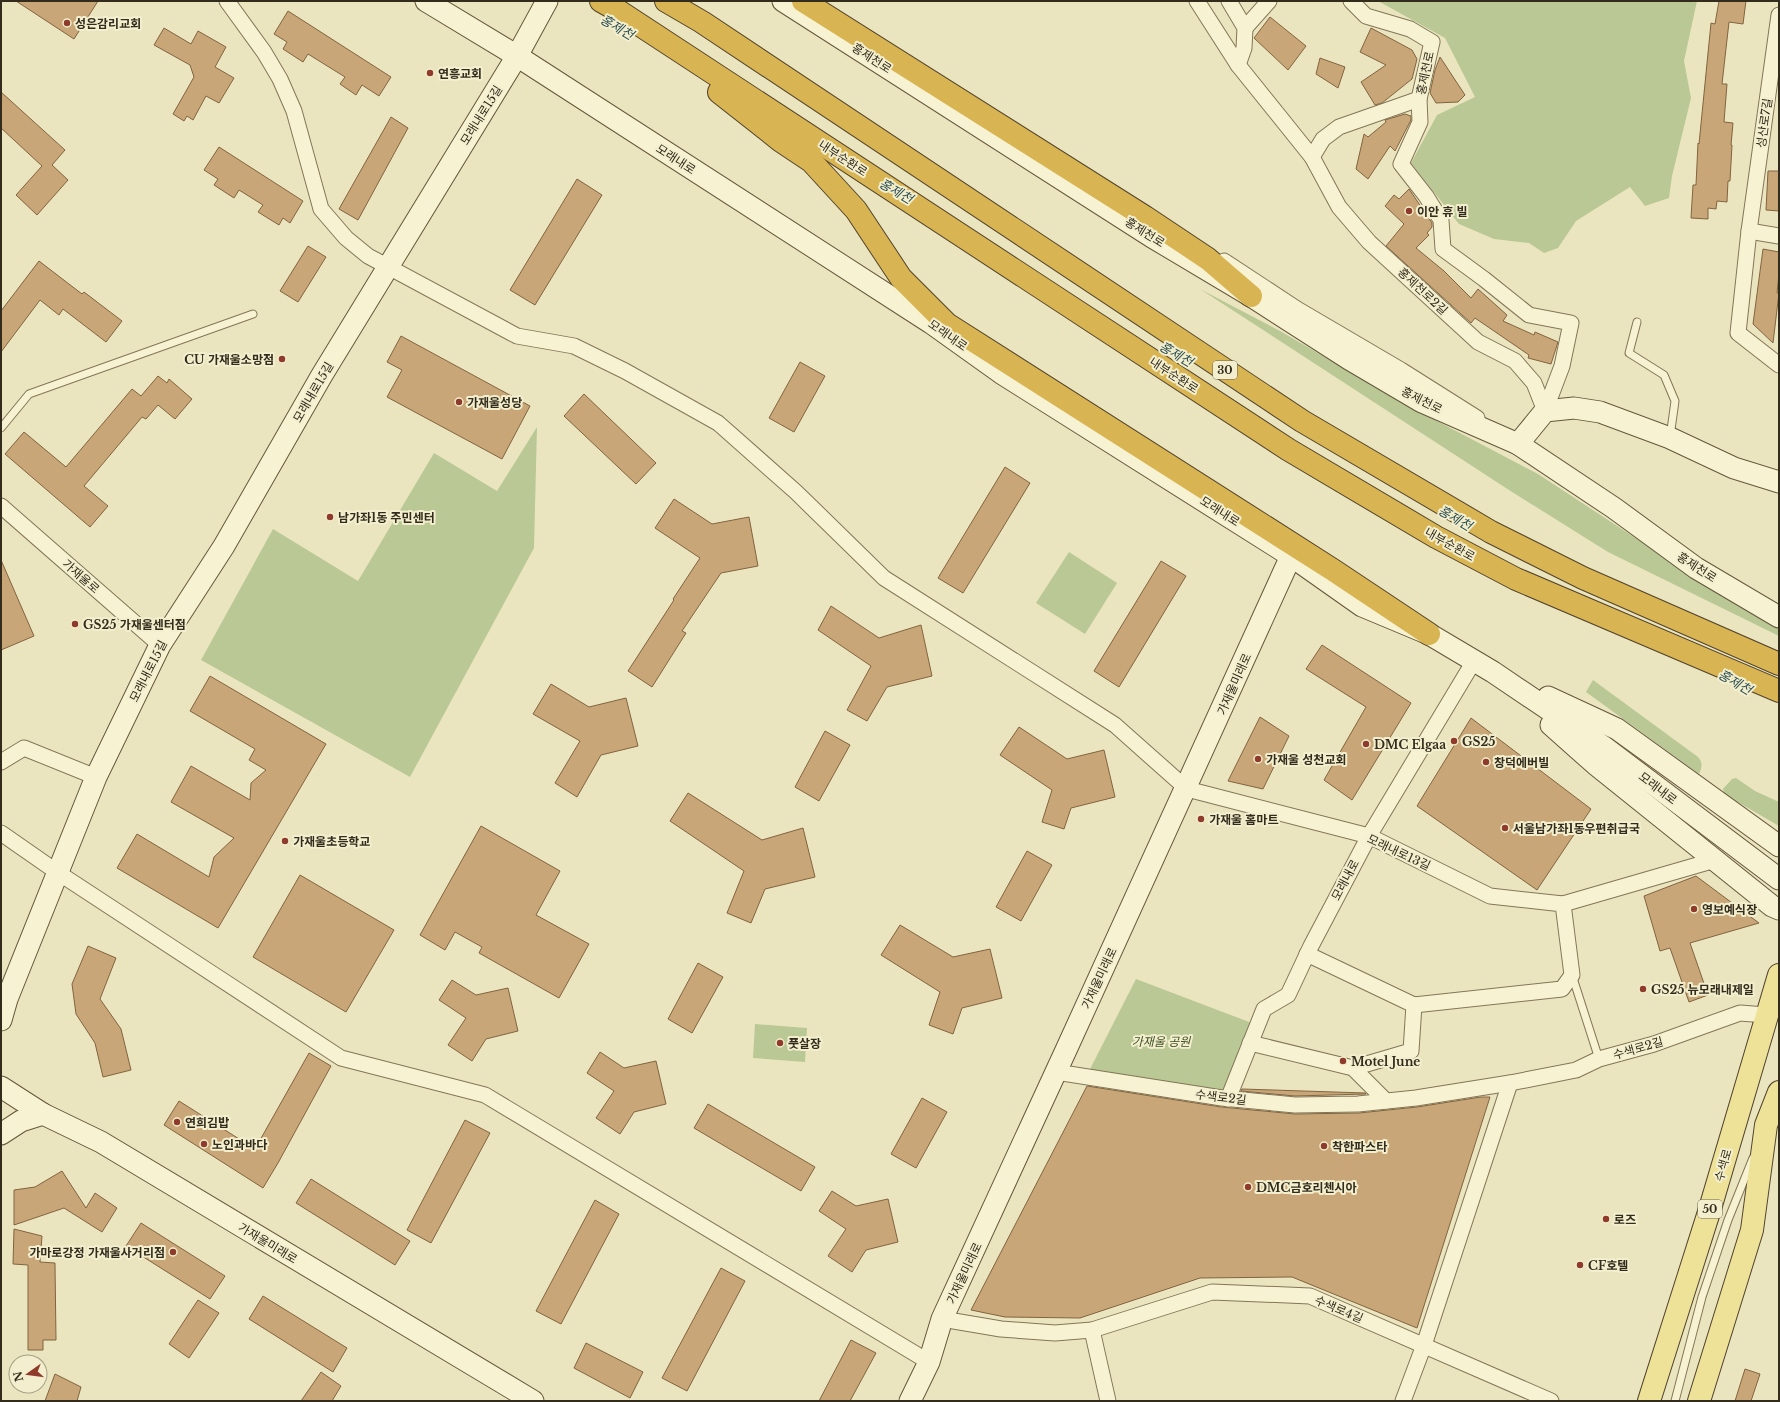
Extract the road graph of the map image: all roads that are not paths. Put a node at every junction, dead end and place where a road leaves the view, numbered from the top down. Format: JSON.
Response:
{"nodes":[{"id":1,"x":227,"y":1,"type":"edge"},
{"id":2,"x":426,"y":1,"type":"edge"},
{"id":3,"x":666,"y":1,"type":"edge"},
{"id":4,"x":783,"y":1,"type":"edge"},
{"id":5,"x":803,"y":1,"type":"edge"},
{"id":6,"x":820,"y":1,"type":"edge"},
{"id":7,"x":1197,"y":1,"type":"edge"},
{"id":8,"x":1229,"y":1,"type":"edge"},
{"id":9,"x":1269,"y":1,"type":"edge"},
{"id":10,"x":1351,"y":1,"type":"edge"},
{"id":11,"x":609,"y":5,"type":"edge"},
{"id":12,"x":543,"y":7,"type":"edge"},
{"id":13,"x":1779,"y":15,"type":"edge"},
{"id":14,"x":1244,"y":28,"type":"junction"},
{"id":15,"x":517,"y":56,"type":"junction"},
{"id":16,"x":1238,"y":65,"type":"junction"},
{"id":17,"x":1419,"y":99,"type":"junction"},
{"id":18,"x":1312,"y":157,"type":"junction"},
{"id":19,"x":1749,"y":231,"type":"junction"},
{"id":20,"x":1779,"y":236,"type":"edge"},
{"id":21,"x":388,"y":267,"type":"junction"},
{"id":22,"x":1251,"y":296,"type":"junction"},
{"id":23,"x":253,"y":314,"type":"dead end"},
{"id":24,"x":1637,"y":322,"type":"dead end"},
{"id":25,"x":1779,"y":365,"type":"edge"},
{"id":26,"x":1545,"y":411,"type":"junction"},
{"id":27,"x":1,"y":428,"type":"edge"},
{"id":28,"x":1670,"y":438,"type":"junction"},
{"id":29,"x":1518,"y":444,"type":"junction"},
{"id":30,"x":1779,"y":482,"type":"edge"},
{"id":31,"x":1,"y":506,"type":"edge"},
{"id":32,"x":1291,"y":556,"type":"junction"},
{"id":33,"x":1779,"y":617,"type":"edge"},
{"id":34,"x":1428,"y":634,"type":"junction"},
{"id":35,"x":160,"y":645,"type":"junction"},
{"id":36,"x":1474,"y":661,"type":"junction"},
{"id":37,"x":1779,"y":664,"type":"edge"},
{"id":38,"x":1493,"y":672,"type":"junction"},
{"id":39,"x":1779,"y":691,"type":"edge"},
{"id":40,"x":1,"y":762,"type":"edge"},
{"id":41,"x":96,"y":777,"type":"junction"},
{"id":42,"x":1186,"y":790,"type":"junction"},
{"id":43,"x":1,"y":833,"type":"edge"},
{"id":44,"x":1369,"y":836,"type":"junction"},
{"id":45,"x":1777,"y":849,"type":"edge"},
{"id":46,"x":1715,"y":860,"type":"junction"},
{"id":47,"x":1779,"y":867,"type":"edge"},
{"id":48,"x":57,"y":872,"type":"junction"},
{"id":49,"x":1779,"y":879,"type":"edge"},
{"id":50,"x":1746,"y":884,"type":"junction"},
{"id":51,"x":1563,"y":904,"type":"junction"},
{"id":52,"x":1779,"y":909,"type":"edge"},
{"id":53,"x":1307,"y":954,"type":"junction"},
{"id":54,"x":1572,"y":975,"type":"junction"},
{"id":55,"x":1779,"y":975,"type":"edge"},
{"id":56,"x":1414,"y":1005,"type":"junction"},
{"id":57,"x":1766,"y":1015,"type":"junction"},
{"id":58,"x":1,"y":1020,"type":"edge"},
{"id":59,"x":1250,"y":1043,"type":"junction"},
{"id":60,"x":1599,"y":1059,"type":"junction"},
{"id":61,"x":1353,"y":1068,"type":"junction"},
{"id":62,"x":1056,"y":1072,"type":"junction"},
{"id":63,"x":1510,"y":1083,"type":"junction"},
{"id":64,"x":1,"y":1087,"type":"edge"},
{"id":65,"x":1779,"y":1092,"type":"edge"},
{"id":66,"x":1228,"y":1099,"type":"junction"},
{"id":67,"x":1386,"y":1101,"type":"junction"},
{"id":68,"x":43,"y":1114,"type":"junction"},
{"id":69,"x":1766,"y":1125,"type":"junction"},
{"id":70,"x":1,"y":1134,"type":"edge"},
{"id":71,"x":942,"y":1319,"type":"junction"},
{"id":72,"x":1092,"y":1330,"type":"junction"},
{"id":73,"x":1670,"y":1336,"type":"junction"},
{"id":74,"x":1424,"y":1346,"type":"junction"},
{"id":75,"x":929,"y":1362,"type":"junction"},
{"id":76,"x":1664,"y":1379,"type":"dead end"},
{"id":77,"x":533,"y":1401,"type":"edge"},
{"id":78,"x":910,"y":1401,"type":"edge"},
{"id":79,"x":1108,"y":1401,"type":"edge"},
{"id":80,"x":1403,"y":1401,"type":"edge"},
{"id":81,"x":1551,"y":1401,"type":"edge"},
{"id":82,"x":1649,"y":1401,"type":"edge"},
{"id":83,"x":1675,"y":1401,"type":"edge"},
{"id":84,"x":1699,"y":1401,"type":"edge"}],
"edges":[{"from":1,"to":21,"type":"street"},
{"from":2,"to":15,"type":"main road","name":"모래내로"},
{"from":3,"to":37,"type":"highway","number":"30"},
{"from":4,"to":22,"type":"main road","name":"홍제천로"},
{"from":5,"to":22,"type":"highway"},
{"from":6,"to":29,"type":"street","name":"홍제천로"},
{"from":7,"to":16,"type":"street","name":"홍제천로2길"},
{"from":8,"to":14,"type":"street"},
{"from":9,"to":14,"type":"street"},
{"from":10,"to":17,"type":"street","name":"홍제천로"},
{"from":11,"to":34,"type":"highway"},
{"from":11,"to":39,"type":"highway","name":"내부순환로","number":"30"},
{"from":12,"to":15,"type":"main road","name":"모래내로15길"},
{"from":13,"to":19,"type":"street","name":"성산로7길"},
{"from":14,"to":16,"type":"street"},
{"from":15,"to":21,"type":"main road","name":"모래내로15길"},
{"from":15,"to":32,"type":"main road","name":"모래내로"},
{"from":16,"to":18,"type":"street","name":"홍제천로2길"},
{"from":17,"to":18,"type":"street"},
{"from":17,"to":26,"type":"street","name":"홍제천로"},
{"from":18,"to":26,"type":"street","name":"홍제천로2길"},
{"from":19,"to":20,"type":"street"},
{"from":19,"to":25,"type":"street","name":"성산로7길"},
{"from":21,"to":35,"type":"main road","name":"모래내로15길"},
{"from":21,"to":42,"type":"street"},
{"from":22,"to":29,"type":"main road","name":"홍제천로"},
{"from":23,"to":27,"type":"lane"},
{"from":24,"to":28,"type":"lane"},
{"from":26,"to":28,"type":"main road"},
{"from":26,"to":29,"type":"main road","name":"홍제천로"},
{"from":28,"to":30,"type":"main road"},
{"from":29,"to":33,"type":"main road","name":"홍제천로"},
{"from":31,"to":35,"type":"street","name":"가재울로"},
{"from":32,"to":34,"type":"main road","name":"모래내로"},
{"from":32,"to":42,"type":"main road","name":"가재울미래로"},
{"from":34,"to":36,"type":"main road","name":"모래내로"},
{"from":35,"to":41,"type":"main road","name":"모래내로15길"},
{"from":36,"to":38,"type":"main road","name":"모래내로"},
{"from":36,"to":44,"type":"street","name":"모래내로"},
{"from":38,"to":45,"type":"main road"},
{"from":38,"to":46,"type":"main road"},
{"from":38,"to":49,"type":"main road","name":"모래내로"},
{"from":40,"to":41,"type":"street"},
{"from":41,"to":48,"type":"main road","name":"모래내로15길"},
{"from":42,"to":44,"type":"street","name":"모래내로13길"},
{"from":42,"to":62,"type":"main road","name":"가재울미래로"},
{"from":43,"to":48,"type":"street"},
{"from":44,"to":51,"type":"street","name":"모래내로13길"},
{"from":44,"to":53,"type":"street","name":"모래내로"},
{"from":46,"to":50,"type":"main road"},
{"from":46,"to":51,"type":"street","name":"모래내로13길"},
{"from":47,"to":50,"type":"main road"},
{"from":48,"to":58,"type":"main road","name":"모래내로15길"},
{"from":48,"to":75,"type":"street"},
{"from":50,"to":52,"type":"main road"},
{"from":51,"to":54,"type":"street"},
{"from":53,"to":56,"type":"street"},
{"from":53,"to":59,"type":"street","name":"모래내로"},
{"from":54,"to":56,"type":"street"},
{"from":54,"to":60,"type":"lane"},
{"from":55,"to":57,"type":"main road","name":"수색로","number":"50"},
{"from":56,"to":61,"type":"street"},
{"from":57,"to":60,"type":"street","name":"수색로2길"},
{"from":57,"to":73,"type":"main road","name":"수색로","number":"50"},
{"from":59,"to":61,"type":"street"},
{"from":59,"to":66,"type":"street","name":"모래내로"},
{"from":60,"to":63,"type":"street","name":"수색로2길"},
{"from":61,"to":67,"type":"street"},
{"from":62,"to":66,"type":"street","name":"수색로2길"},
{"from":62,"to":71,"type":"main road","name":"가재울미래로"},
{"from":63,"to":67,"type":"street","name":"수색로2길"},
{"from":63,"to":74,"type":"street"},
{"from":64,"to":68,"type":"main road","name":"가재울미래로"},
{"from":65,"to":69,"type":"main road"},
{"from":66,"to":67,"type":"street","name":"수색로2길"},
{"from":68,"to":70,"type":"main road"},
{"from":68,"to":77,"type":"main road","name":"가재울미래로"},
{"from":69,"to":83,"type":"lane"},
{"from":69,"to":84,"type":"main road"},
{"from":71,"to":72,"type":"street","name":"수색로4길"},
{"from":71,"to":75,"type":"main road","name":"가재울미래로"},
{"from":72,"to":74,"type":"street","name":"수색로4길"},
{"from":72,"to":79,"type":"street"},
{"from":73,"to":76,"type":"lane"},
{"from":73,"to":82,"type":"main road","name":"수색로","number":"50"},
{"from":74,"to":80,"type":"street"},
{"from":74,"to":81,"type":"street","name":"수색로4길"},
{"from":75,"to":78,"type":"main road","name":"가재울미래로"}]}
